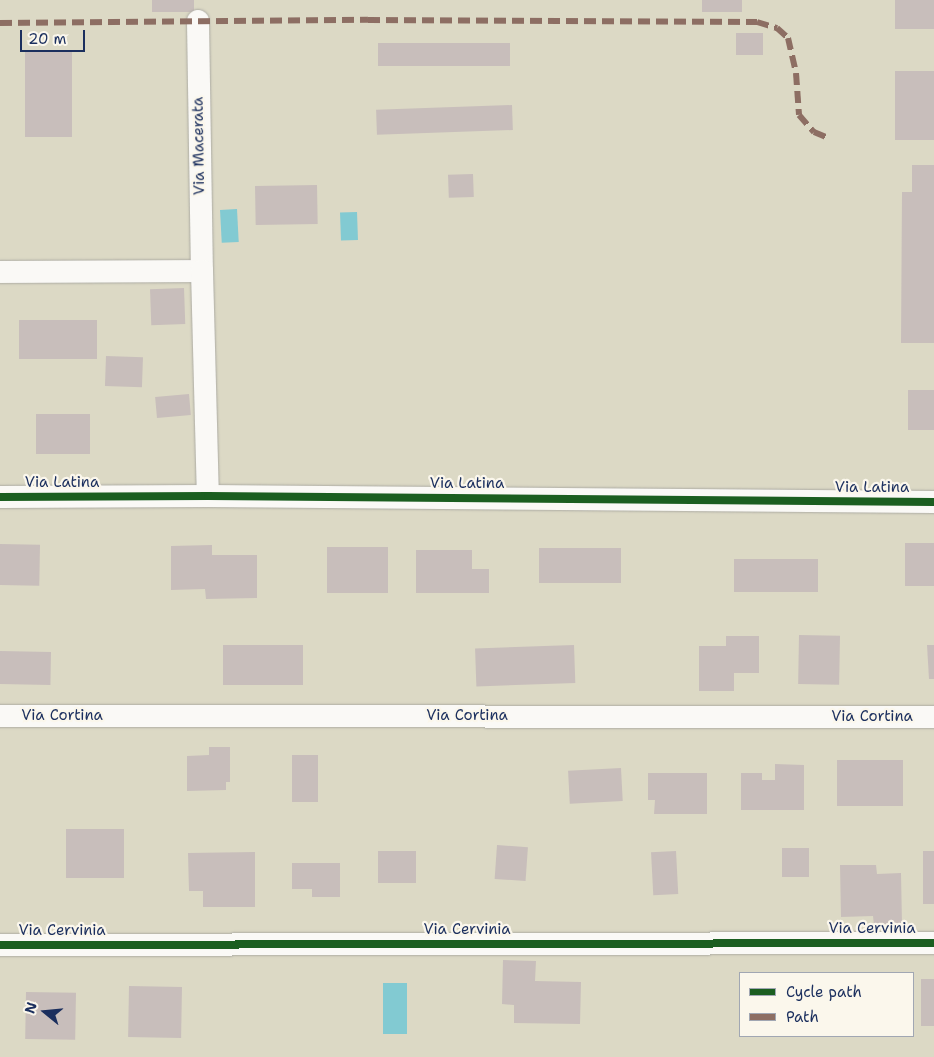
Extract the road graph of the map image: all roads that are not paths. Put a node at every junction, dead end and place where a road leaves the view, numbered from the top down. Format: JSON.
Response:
{"nodes":[{"id":1,"x":198,"y":21,"type":"dead end"},
{"id":2,"x":202,"y":271,"type":"junction"},
{"id":3,"x":0,"y":272,"type":"edge"},
{"id":4,"x":208,"y":496,"type":"junction"},
{"id":5,"x":0,"y":497,"type":"edge"},
{"id":6,"x":934,"y":502,"type":"edge"},
{"id":7,"x":0,"y":716,"type":"edge"},
{"id":8,"x":934,"y":717,"type":"edge"},
{"id":9,"x":934,"y":943,"type":"edge"},
{"id":10,"x":0,"y":945,"type":"edge"}],
"edges":[{"from":1,"to":2,"type":"street","name":"Via Macerata"},
{"from":2,"to":3,"type":"street"},
{"from":2,"to":4,"type":"street","name":"Via Macerata"},
{"from":4,"to":5,"type":"street","name":"Via Latina"},
{"from":4,"to":6,"type":"street","name":"Via Latina"},
{"from":7,"to":8,"type":"street","name":"Via Cortina"},
{"from":9,"to":10,"type":"street","name":"Via Cervinia"}]}
